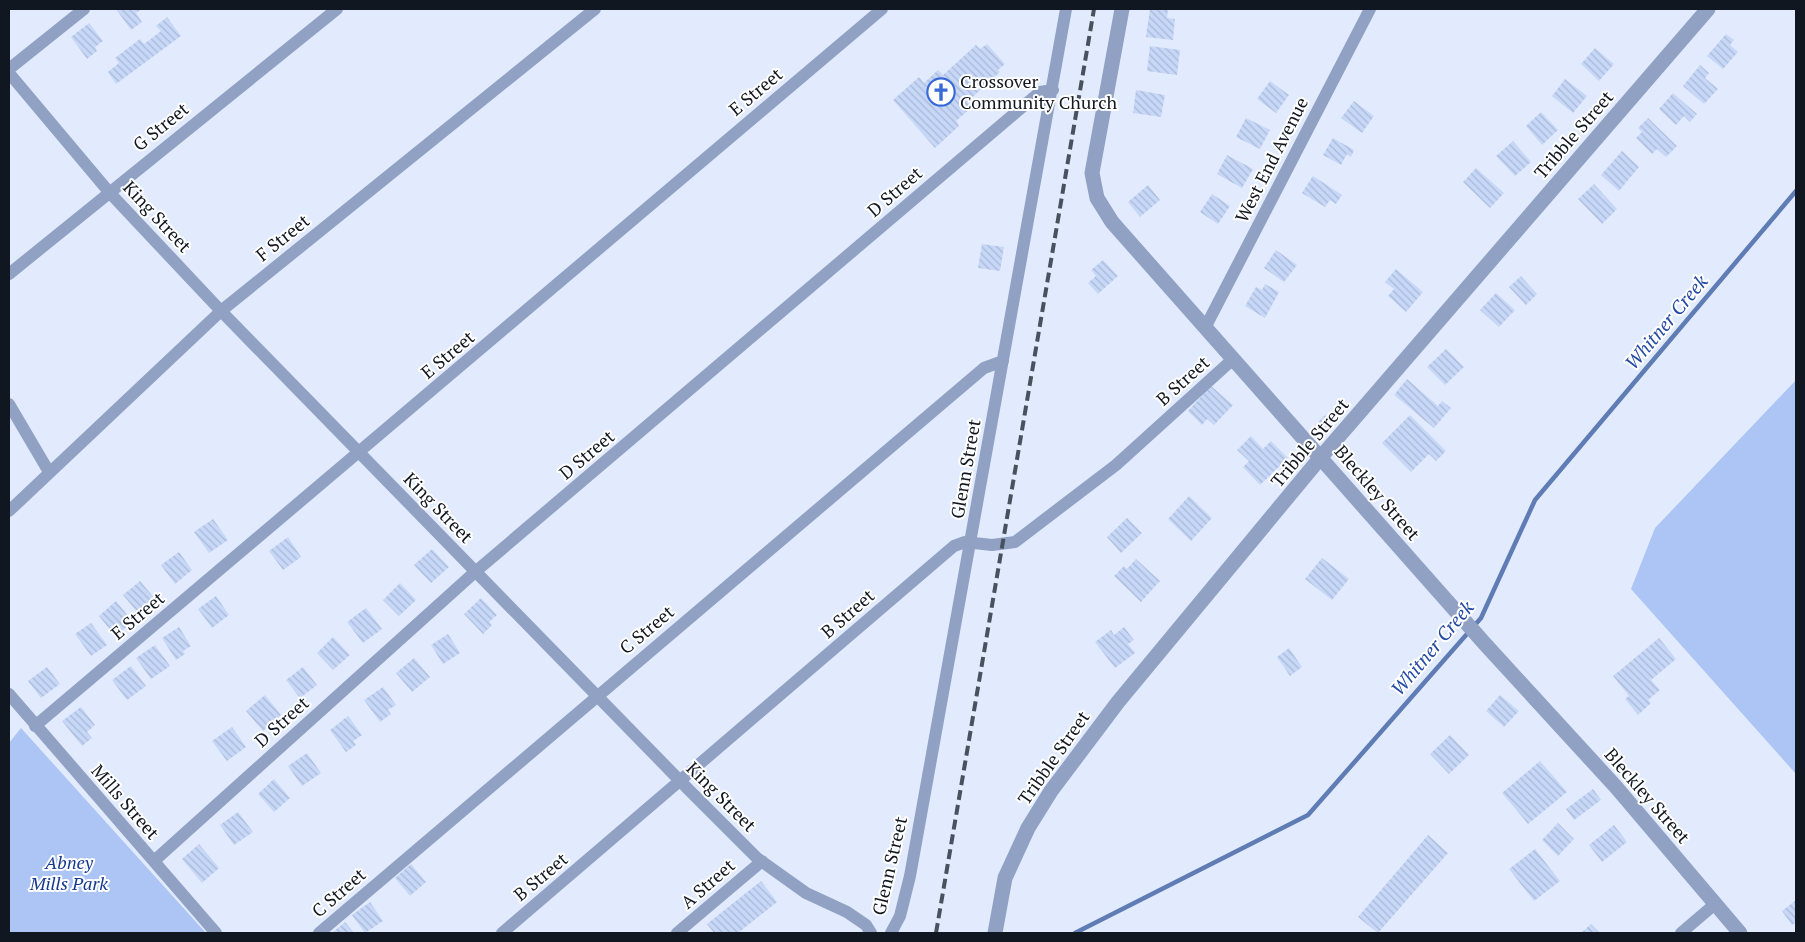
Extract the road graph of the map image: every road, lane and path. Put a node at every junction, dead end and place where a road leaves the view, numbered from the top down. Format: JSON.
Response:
{"nodes":[{"id":1,"x":84,"y":9,"type":"edge"},
{"id":2,"x":336,"y":9,"type":"edge"},
{"id":3,"x":595,"y":9,"type":"edge"},
{"id":4,"x":882,"y":9,"type":"edge"},
{"id":5,"x":1066,"y":9,"type":"edge"},
{"id":6,"x":1122,"y":9,"type":"edge"},
{"id":7,"x":1370,"y":9,"type":"edge"},
{"id":8,"x":1708,"y":9,"type":"edge"},
{"id":9,"x":9,"y":69,"type":"edge"},
{"id":10,"x":9,"y":73,"type":"edge"},
{"id":11,"x":1053,"y":90,"type":"junction"},
{"id":12,"x":108,"y":192,"type":"junction"},
{"id":13,"x":9,"y":274,"type":"edge"},
{"id":14,"x":221,"y":310,"type":"junction"},
{"id":15,"x":1205,"y":328,"type":"junction"},
{"id":16,"x":1003,"y":360,"type":"junction"},
{"id":17,"x":1232,"y":360,"type":"junction"},
{"id":18,"x":9,"y":404,"type":"edge"},
{"id":19,"x":360,"y":452,"type":"junction"},
{"id":20,"x":1321,"y":458,"type":"junction"},
{"id":21,"x":50,"y":472,"type":"junction"},
{"id":22,"x":9,"y":511,"type":"edge"},
{"id":23,"x":971,"y":542,"type":"junction"},
{"id":24,"x":475,"y":572,"type":"junction"},
{"id":25,"x":9,"y":694,"type":"edge"},
{"id":26,"x":597,"y":695,"type":"junction"},
{"id":27,"x":35,"y":726,"type":"junction"},
{"id":28,"x":680,"y":782,"type":"junction"},
{"id":29,"x":154,"y":861,"type":"junction"},
{"id":30,"x":762,"y":861,"type":"junction"},
{"id":31,"x":1714,"y":904,"type":"junction"},
{"id":32,"x":216,"y":933,"type":"edge"},
{"id":33,"x":318,"y":933,"type":"edge"},
{"id":34,"x":502,"y":933,"type":"edge"},
{"id":35,"x":677,"y":933,"type":"edge"},
{"id":36,"x":872,"y":933,"type":"edge"},
{"id":37,"x":891,"y":933,"type":"edge"},
{"id":38,"x":995,"y":933,"type":"edge"},
{"id":39,"x":1681,"y":933,"type":"edge"},
{"id":40,"x":1740,"y":933,"type":"edge"}],
"edges":[{"from":1,"to":9,"type":"street"},
{"from":2,"to":12,"type":"street","name":"G Street"},
{"from":3,"to":14,"type":"street","name":"F Street"},
{"from":4,"to":19,"type":"street","name":"E Street"},
{"from":5,"to":11,"type":"street","name":"Glenn Street"},
{"from":6,"to":15,"type":"street","name":"Bleckley Street"},
{"from":7,"to":15,"type":"street","name":"West End Avenue"},
{"from":8,"to":20,"type":"street","name":"Tribble Street"},
{"from":10,"to":12,"type":"street","name":"King Street"},
{"from":11,"to":16,"type":"street","name":"Glenn Street"},
{"from":11,"to":24,"type":"street","name":"D Street"},
{"from":12,"to":13,"type":"street","name":"G Street"},
{"from":12,"to":14,"type":"street","name":"King Street"},
{"from":14,"to":19,"type":"street","name":"King Street"},
{"from":14,"to":21,"type":"street","name":"F Street"},
{"from":15,"to":17,"type":"street","name":"Bleckley Street"},
{"from":16,"to":23,"type":"street","name":"Glenn Street"},
{"from":16,"to":26,"type":"street","name":"C Street"},
{"from":17,"to":20,"type":"street","name":"Bleckley Street"},
{"from":17,"to":23,"type":"street","name":"B Street"},
{"from":18,"to":21,"type":"street"},
{"from":19,"to":24,"type":"street","name":"King Street"},
{"from":19,"to":27,"type":"street","name":"E Street"},
{"from":20,"to":31,"type":"street","name":"Bleckley Street"},
{"from":20,"to":38,"type":"street","name":"Tribble Street"},
{"from":21,"to":22,"type":"street","name":"F Street"},
{"from":23,"to":28,"type":"street","name":"B Street"},
{"from":23,"to":37,"type":"street","name":"Glenn Street"},
{"from":24,"to":26,"type":"street","name":"King Street"},
{"from":24,"to":29,"type":"street","name":"D Street"},
{"from":25,"to":27,"type":"street","name":"Mills Street"},
{"from":26,"to":28,"type":"street","name":"King Street"},
{"from":26,"to":33,"type":"street","name":"C Street"},
{"from":27,"to":29,"type":"street","name":"Mills Street"},
{"from":28,"to":30,"type":"street","name":"King Street"},
{"from":28,"to":34,"type":"street","name":"B Street"},
{"from":29,"to":32,"type":"street","name":"Mills Street"},
{"from":30,"to":35,"type":"street","name":"A Street"},
{"from":30,"to":36,"type":"street","name":"King Street"},
{"from":31,"to":39,"type":"street"},
{"from":31,"to":40,"type":"street","name":"Bleckley Street"}]}
